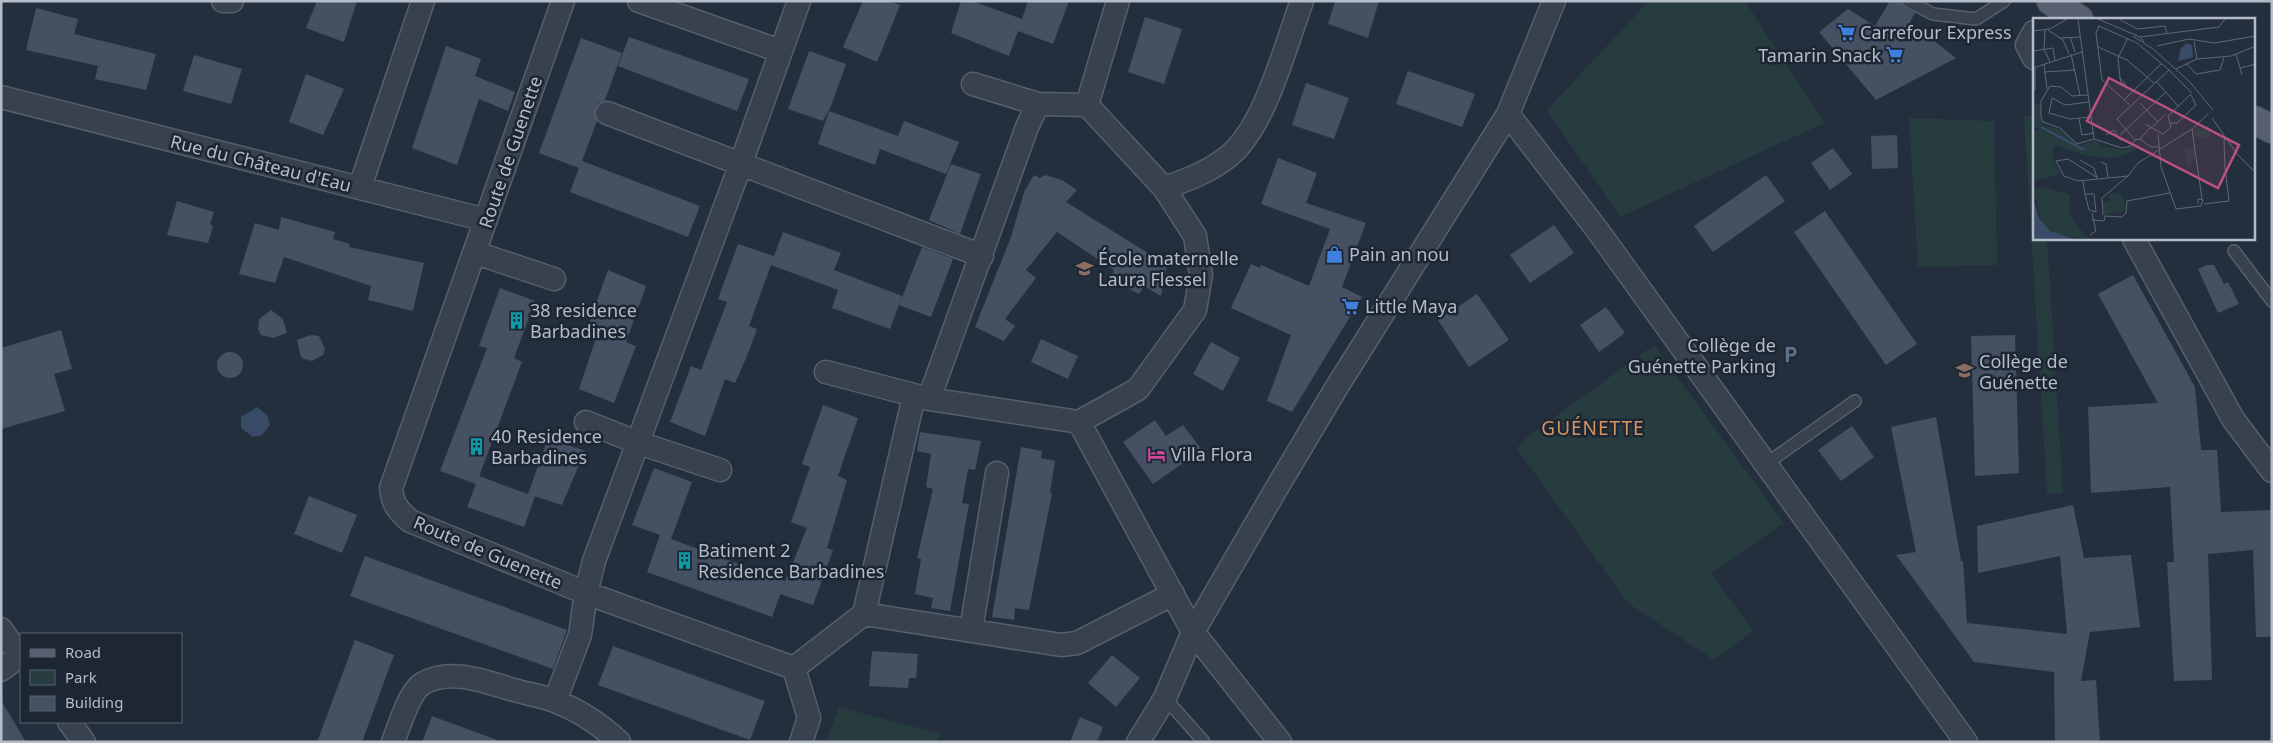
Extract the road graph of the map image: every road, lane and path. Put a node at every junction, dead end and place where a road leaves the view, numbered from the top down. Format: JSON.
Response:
{"nodes":[{"id":1,"x":223,"y":1,"type":"edge"},
{"id":2,"x":232,"y":1,"type":"edge"},
{"id":3,"x":423,"y":1,"type":"edge"},
{"id":4,"x":563,"y":1,"type":"edge"},
{"id":5,"x":639,"y":1,"type":"edge"},
{"id":6,"x":799,"y":1,"type":"edge"},
{"id":7,"x":1118,"y":1,"type":"edge"},
{"id":8,"x":1302,"y":1,"type":"edge"},
{"id":9,"x":1554,"y":1,"type":"edge"},
{"id":10,"x":1908,"y":1,"type":"edge"},
{"id":11,"x":2004,"y":1,"type":"edge"},
{"id":12,"x":2051,"y":1,"type":"edge"},
{"id":13,"x":2042,"y":18,"type":"edge"},
{"id":14,"x":2077,"y":18,"type":"edge"},
{"id":15,"x":2033,"y":34,"type":"edge"},
{"id":16,"x":780,"y":51,"type":"junction"},
{"id":17,"x":2033,"y":56,"type":"edge"},
{"id":18,"x":973,"y":84,"type":"dead end"},
{"id":19,"x":1,"y":97,"type":"edge"},
{"id":20,"x":1038,"y":104,"type":"junction"},
{"id":21,"x":1087,"y":105,"type":"junction"},
{"id":22,"x":607,"y":113,"type":"dead end"},
{"id":23,"x":1508,"y":114,"type":"junction"},
{"id":24,"x":2256,"y":121,"type":"edge"},
{"id":25,"x":2272,"y":129,"type":"edge"},
{"id":26,"x":740,"y":166,"type":"junction"},
{"id":27,"x":360,"y":187,"type":"junction"},
{"id":28,"x":1164,"y":188,"type":"junction"},
{"id":29,"x":486,"y":220,"type":"junction"},
{"id":30,"x":2135,"y":240,"type":"edge"},
{"id":31,"x":2234,"y":250,"type":"dead end"},
{"id":32,"x":476,"y":253,"type":"junction"},
{"id":33,"x":982,"y":256,"type":"junction"},
{"id":34,"x":554,"y":279,"type":"dead end"},
{"id":35,"x":2272,"y":301,"type":"edge"},
{"id":36,"x":826,"y":372,"type":"dead end"},
{"id":37,"x":921,"y":397,"type":"junction"},
{"id":38,"x":1855,"y":401,"type":"dead end"},
{"id":39,"x":586,"y":422,"type":"dead end"},
{"id":40,"x":1079,"y":422,"type":"junction"},
{"id":41,"x":638,"y":443,"type":"junction"},
{"id":42,"x":1766,"y":464,"type":"junction"},
{"id":43,"x":720,"y":470,"type":"dead end"},
{"id":44,"x":2272,"y":471,"type":"edge"},
{"id":45,"x":997,"y":473,"type":"dead end"},
{"id":46,"x":586,"y":594,"type":"junction"},
{"id":47,"x":1173,"y":594,"type":"junction"},
{"id":48,"x":864,"y":614,"type":"junction"},
{"id":49,"x":1,"y":629,"type":"edge"},
{"id":50,"x":971,"y":630,"type":"junction"},
{"id":51,"x":1192,"y":632,"type":"junction"},
{"id":52,"x":20,"y":656,"type":"edge"},
{"id":53,"x":794,"y":668,"type":"junction"},
{"id":54,"x":1,"y":670,"type":"edge"},
{"id":55,"x":1165,"y":698,"type":"junction"},
{"id":56,"x":555,"y":701,"type":"junction"},
{"id":57,"x":70,"y":723,"type":"edge"},
{"id":58,"x":84,"y":742,"type":"edge"},
{"id":59,"x":393,"y":742,"type":"edge"},
{"id":60,"x":619,"y":742,"type":"edge"},
{"id":61,"x":801,"y":742,"type":"edge"},
{"id":62,"x":1138,"y":742,"type":"edge"},
{"id":63,"x":1204,"y":742,"type":"edge"},
{"id":64,"x":1280,"y":742,"type":"edge"},
{"id":65,"x":1966,"y":742,"type":"edge"}],
"edges":[{"from":1,"to":2,"type":"street"},
{"from":3,"to":27,"type":"street","name":"Rue du Château d'Eau"},
{"from":4,"to":29,"type":"street","name":"Route de Guenette"},
{"from":5,"to":16,"type":"street"},
{"from":6,"to":16,"type":"street"},
{"from":7,"to":21,"type":"street"},
{"from":8,"to":28,"type":"street"},
{"from":9,"to":23,"type":"street"},
{"from":10,"to":11,"type":"lane"},
{"from":12,"to":13,"type":"street"},
{"from":12,"to":14,"type":"main road"},
{"from":15,"to":17,"type":"street"},
{"from":16,"to":26,"type":"street"},
{"from":18,"to":20,"type":"street"},
{"from":19,"to":27,"type":"street","name":"Rue du Château d'Eau"},
{"from":20,"to":21,"type":"street"},
{"from":20,"to":33,"type":"street"},
{"from":21,"to":28,"type":"street"},
{"from":22,"to":26,"type":"street"},
{"from":23,"to":42,"type":"street"},
{"from":23,"to":51,"type":"street"},
{"from":24,"to":25,"type":"main road"},
{"from":26,"to":33,"type":"street"},
{"from":26,"to":41,"type":"street"},
{"from":27,"to":29,"type":"street"},
{"from":28,"to":40,"type":"street"},
{"from":29,"to":32,"type":"street","name":"Route de Guenette"},
{"from":30,"to":44,"type":"street"},
{"from":31,"to":35,"type":"lane"},
{"from":32,"to":34,"type":"street"},
{"from":32,"to":46,"type":"street","name":"Route de Guenette"},
{"from":33,"to":37,"type":"street"},
{"from":36,"to":37,"type":"street"},
{"from":37,"to":40,"type":"street"},
{"from":37,"to":48,"type":"street"},
{"from":38,"to":42,"type":"lane"},
{"from":39,"to":41,"type":"street"},
{"from":40,"to":47,"type":"street"},
{"from":41,"to":43,"type":"street"},
{"from":41,"to":46,"type":"street"},
{"from":42,"to":65,"type":"street"},
{"from":45,"to":50,"type":"street"},
{"from":46,"to":53,"type":"street","name":"Route de Guenette"},
{"from":46,"to":56,"type":"street"},
{"from":47,"to":50,"type":"street"},
{"from":47,"to":51,"type":"street"},
{"from":48,"to":50,"type":"street"},
{"from":48,"to":53,"type":"street"},
{"from":49,"to":52,"type":"street"},
{"from":51,"to":55,"type":"street"},
{"from":51,"to":64,"type":"street"},
{"from":52,"to":54,"type":"street"},
{"from":53,"to":61,"type":"street"},
{"from":55,"to":62,"type":"street"},
{"from":55,"to":63,"type":"lane"},
{"from":56,"to":59,"type":"street"},
{"from":56,"to":60,"type":"street"},
{"from":57,"to":58,"type":"street"}]}
